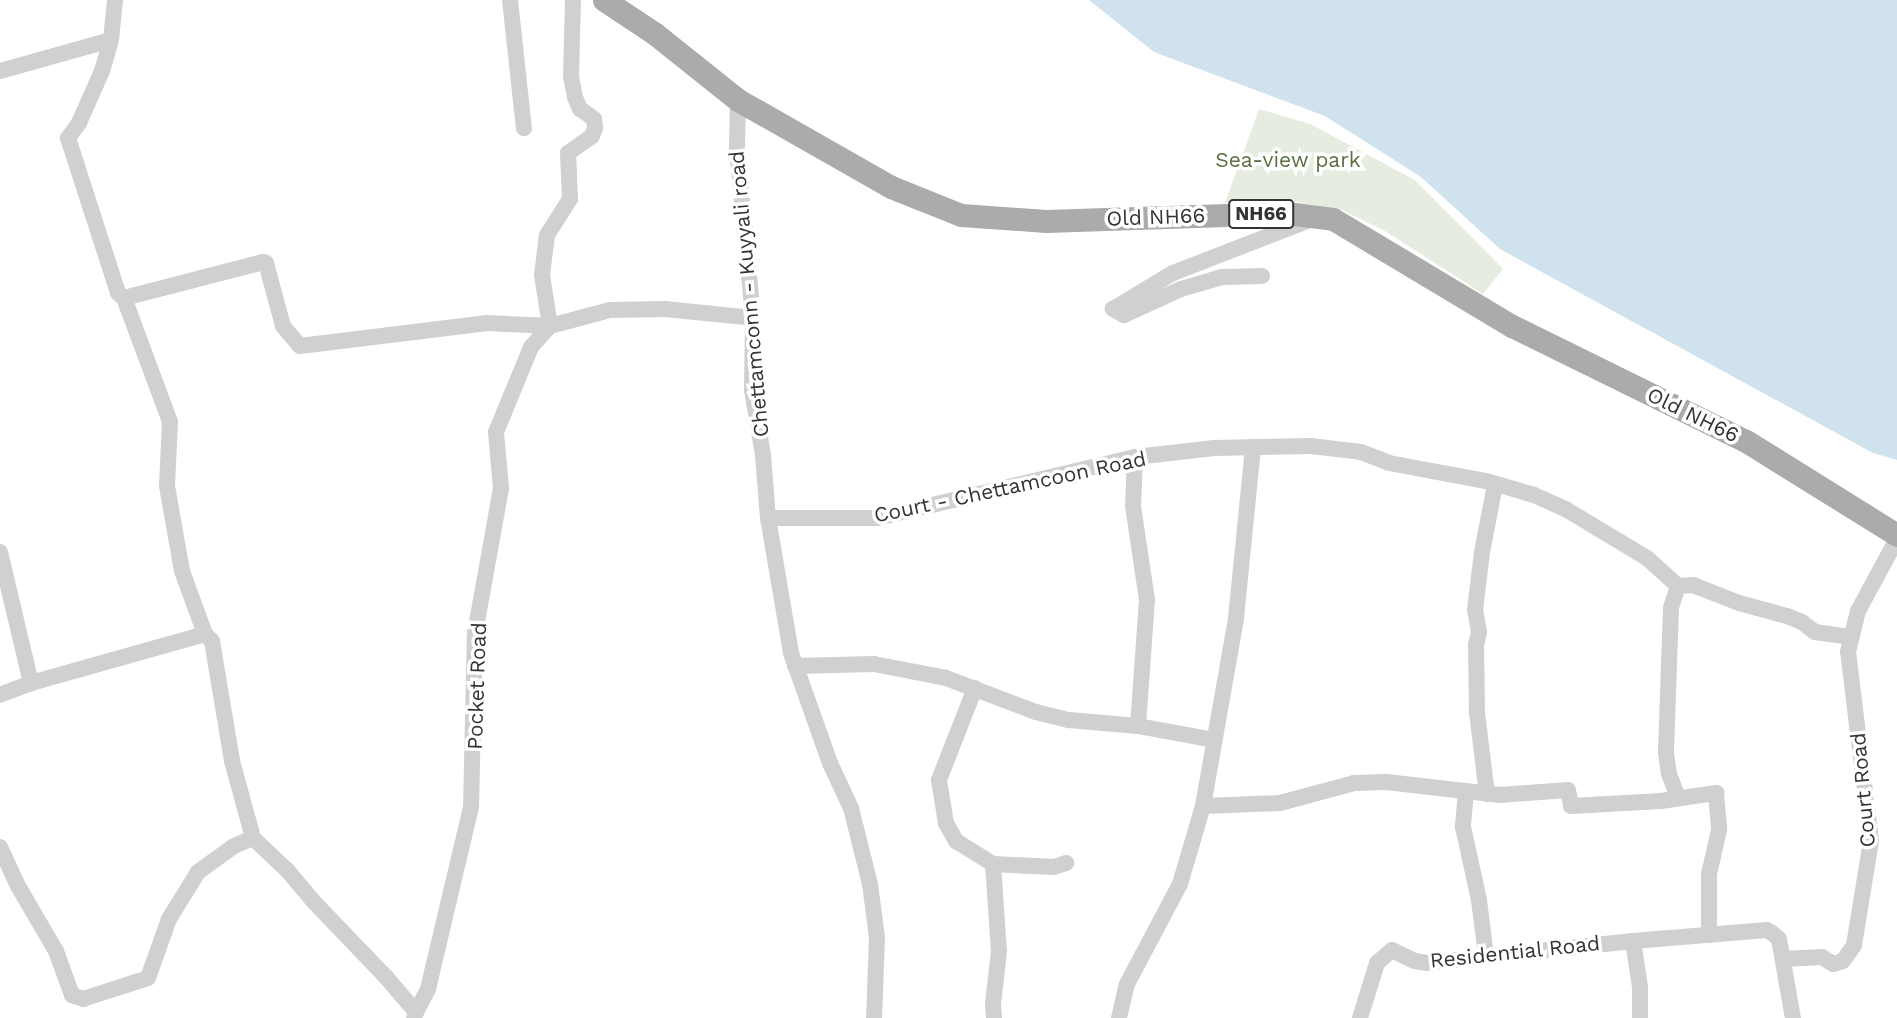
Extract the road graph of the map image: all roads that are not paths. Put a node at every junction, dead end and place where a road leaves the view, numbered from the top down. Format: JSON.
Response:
{"nodes":[{"id":1,"x":116,"y":0,"type":"edge"},
{"id":2,"x":510,"y":0,"type":"edge"},
{"id":3,"x":573,"y":0,"type":"edge"},
{"id":4,"x":604,"y":0,"type":"edge"},
{"id":5,"x":111,"y":40,"type":"junction"},
{"id":6,"x":0,"y":71,"type":"edge"},
{"id":7,"x":738,"y":100,"type":"junction"},
{"id":8,"x":524,"y":128,"type":"dead end"},
{"id":9,"x":1317,"y":217,"type":"junction"},
{"id":10,"x":1262,"y":276,"type":"dead end"},
{"id":11,"x":124,"y":298,"type":"junction"},
{"id":12,"x":753,"y":318,"type":"junction"},
{"id":13,"x":550,"y":326,"type":"junction"},
{"id":14,"x":1253,"y":447,"type":"junction"},
{"id":15,"x":1135,"y":457,"type":"junction"},
{"id":16,"x":1497,"y":486,"type":"junction"},
{"id":17,"x":768,"y":518,"type":"junction"},
{"id":18,"x":1897,"y":537,"type":"edge"},
{"id":19,"x":0,"y":552,"type":"edge"},
{"id":20,"x":1678,"y":586,"type":"junction"},
{"id":21,"x":205,"y":634,"type":"junction"},
{"id":22,"x":1852,"y":637,"type":"junction"},
{"id":23,"x":795,"y":666,"type":"junction"},
{"id":24,"x":30,"y":683,"type":"junction"},
{"id":25,"x":975,"y":688,"type":"junction"},
{"id":26,"x":0,"y":695,"type":"edge"},
{"id":27,"x":1138,"y":726,"type":"junction"},
{"id":28,"x":1214,"y":740,"type":"junction"},
{"id":29,"x":1466,"y":791,"type":"junction"},
{"id":30,"x":1487,"y":794,"type":"junction"},
{"id":31,"x":1678,"y":797,"type":"junction"},
{"id":32,"x":1203,"y":806,"type":"junction"},
{"id":33,"x":253,"y":838,"type":"junction"},
{"id":34,"x":0,"y":848,"type":"edge"},
{"id":35,"x":1066,"y":863,"type":"dead end"},
{"id":36,"x":993,"y":864,"type":"junction"},
{"id":37,"x":1709,"y":935,"type":"junction"},
{"id":38,"x":1633,"y":941,"type":"junction"},
{"id":39,"x":1486,"y":956,"type":"junction"},
{"id":40,"x":1783,"y":959,"type":"junction"},
{"id":41,"x":415,"y":1015,"type":"edge"},
{"id":42,"x":874,"y":1018,"type":"edge"},
{"id":43,"x":994,"y":1018,"type":"edge"},
{"id":44,"x":1119,"y":1018,"type":"edge"},
{"id":45,"x":1360,"y":1018,"type":"edge"},
{"id":46,"x":1640,"y":1018,"type":"edge"},
{"id":47,"x":1793,"y":1018,"type":"edge"}],
"edges":[{"from":1,"to":5,"type":"street"},
{"from":2,"to":8,"type":"street"},
{"from":3,"to":13,"type":"street"},
{"from":4,"to":7,"type":"main road","name":"Old NH66","number":"NH66"},
{"from":5,"to":6,"type":"street"},
{"from":5,"to":11,"type":"street"},
{"from":7,"to":9,"type":"main road","name":"Old NH66","number":"NH66"},
{"from":7,"to":12,"type":"street","name":"Chettamconn - Kuyyali road"},
{"from":9,"to":10,"type":"street"},
{"from":9,"to":18,"type":"main road","name":"Old NH66","number":"NH66"},
{"from":11,"to":13,"type":"street"},
{"from":11,"to":21,"type":"street"},
{"from":12,"to":13,"type":"street"},
{"from":12,"to":17,"type":"street","name":"Chettamconn - Kuyyali road"},
{"from":13,"to":41,"type":"street","name":"Pocket Road"},
{"from":14,"to":15,"type":"street","name":"Court - Chettamcoon Road"},
{"from":14,"to":16,"type":"street","name":"Court - Chettamcoon Road"},
{"from":14,"to":28,"type":"street"},
{"from":15,"to":17,"type":"street","name":"Court - Chettamcoon Road"},
{"from":15,"to":27,"type":"street"},
{"from":16,"to":20,"type":"street"},
{"from":16,"to":30,"type":"street"},
{"from":17,"to":23,"type":"street","name":"Chettamconn - Kuyyali road"},
{"from":18,"to":22,"type":"street","name":"Court Road"},
{"from":19,"to":24,"type":"street"},
{"from":20,"to":22,"type":"street"},
{"from":20,"to":31,"type":"street"},
{"from":21,"to":24,"type":"street"},
{"from":21,"to":33,"type":"street"},
{"from":22,"to":40,"type":"street","name":"Court Road"},
{"from":23,"to":25,"type":"street"},
{"from":23,"to":42,"type":"street","name":"Chettamconn - Kuyyali road"},
{"from":24,"to":26,"type":"street"},
{"from":25,"to":27,"type":"street"},
{"from":25,"to":36,"type":"street"},
{"from":27,"to":28,"type":"street"},
{"from":28,"to":32,"type":"street"},
{"from":29,"to":30,"type":"street"},
{"from":29,"to":32,"type":"street"},
{"from":29,"to":39,"type":"street"},
{"from":30,"to":31,"type":"street"},
{"from":31,"to":37,"type":"street"},
{"from":32,"to":44,"type":"street"},
{"from":33,"to":34,"type":"street"},
{"from":33,"to":41,"type":"street"},
{"from":35,"to":36,"type":"street"},
{"from":36,"to":43,"type":"street"},
{"from":37,"to":38,"type":"street","name":"Residential Road"},
{"from":37,"to":40,"type":"street","name":"Residential Road"},
{"from":38,"to":39,"type":"street","name":"Residential Road"},
{"from":38,"to":46,"type":"street"},
{"from":39,"to":45,"type":"street","name":"Residential Road"},
{"from":40,"to":47,"type":"street","name":"Residential Road"}]}
